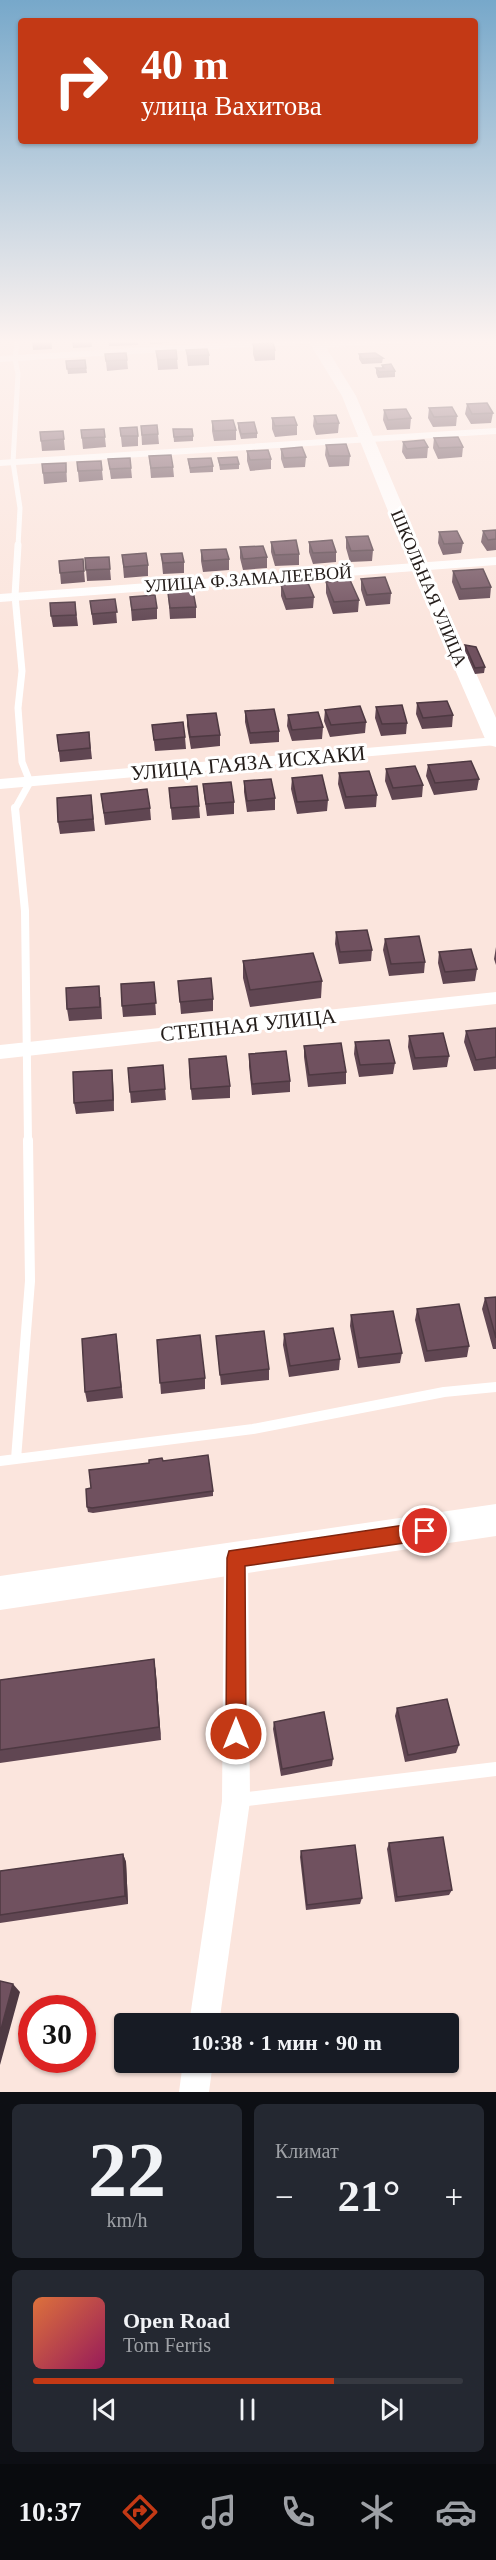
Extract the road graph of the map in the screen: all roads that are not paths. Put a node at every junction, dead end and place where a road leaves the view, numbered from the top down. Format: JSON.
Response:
{"nodes":[{"id":1,"x":14,"y":437,"type":"edge"},
{"id":2,"x":405,"y":437,"type":"edge"},
{"id":3,"x":366,"y":439,"type":"junction"},
{"id":4,"x":13,"y":462,"type":"junction"},
{"id":5,"x":0,"y":463,"type":"edge"},
{"id":6,"x":496,"y":561,"type":"edge"},
{"id":7,"x":418,"y":566,"type":"junction"},
{"id":8,"x":15,"y":597,"type":"junction"},
{"id":9,"x":0,"y":598,"type":"edge"},
{"id":10,"x":496,"y":741,"type":"edge"},
{"id":11,"x":30,"y":782,"type":"junction"},
{"id":12,"x":0,"y":784,"type":"edge"},
{"id":13,"x":496,"y":998,"type":"edge"},
{"id":14,"x":26,"y":1049,"type":"junction"},
{"id":15,"x":0,"y":1052,"type":"edge"},
{"id":16,"x":496,"y":1387,"type":"edge"},
{"id":17,"x":16,"y":1459,"type":"junction"},
{"id":18,"x":0,"y":1461,"type":"edge"},
{"id":19,"x":496,"y":1520,"type":"edge"},
{"id":20,"x":236,"y":1558,"type":"junction"},
{"id":21,"x":0,"y":1593,"type":"edge"},
{"id":22,"x":496,"y":1769,"type":"edge"},
{"id":23,"x":236,"y":1801,"type":"junction"},
{"id":24,"x":206,"y":2013,"type":"edge"},
{"id":25,"x":197,"y":2073,"type":"edge"},
{"id":26,"x":194,"y":2092,"type":"edge"}],
"edges":[{"from":1,"to":4,"type":"lane"},
{"from":2,"to":3,"type":"street"},
{"from":3,"to":4,"type":"street"},
{"from":3,"to":7,"type":"street","name":"ШКОЛЬНАЯ УЛИЦА"},
{"from":4,"to":5,"type":"street"},
{"from":4,"to":8,"type":"lane"},
{"from":6,"to":7,"type":"street","name":"УЛИЦА Ф.ЗАМАЛЕЕВОЙ"},
{"from":7,"to":8,"type":"street","name":"УЛИЦА Ф.ЗАМАЛЕЕВОЙ"},
{"from":7,"to":10,"type":"street","name":"ШКОЛЬНАЯ УЛИЦА"},
{"from":8,"to":9,"type":"street","name":"УЛИЦА Ф.ЗАМАЛЕЕВОЙ"},
{"from":8,"to":11,"type":"lane"},
{"from":10,"to":11,"type":"street","name":"УЛИЦА ГАЯЗА ИСХАКИ"},
{"from":11,"to":12,"type":"street","name":"УЛИЦА ГАЯЗА ИСХАКИ"},
{"from":11,"to":14,"type":"lane"},
{"from":13,"to":14,"type":"street","name":"СТЕПНАЯ УЛИЦА"},
{"from":14,"to":15,"type":"street","name":"СТЕПНАЯ УЛИЦА"},
{"from":14,"to":17,"type":"lane"},
{"from":16,"to":17,"type":"lane"},
{"from":17,"to":18,"type":"lane"},
{"from":19,"to":20,"type":"street"},
{"from":20,"to":21,"type":"street"},
{"from":20,"to":23,"type":"street"},
{"from":22,"to":23,"type":"lane"},
{"from":23,"to":24,"type":"street"},
{"from":25,"to":26,"type":"street"}]}
